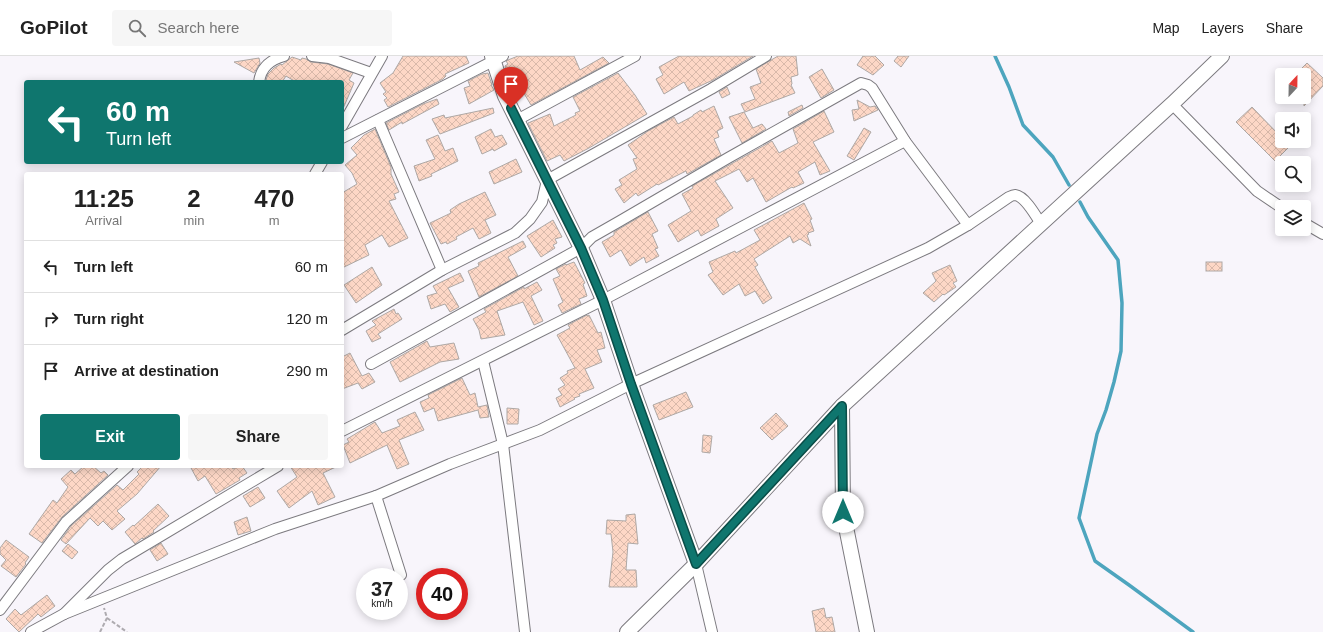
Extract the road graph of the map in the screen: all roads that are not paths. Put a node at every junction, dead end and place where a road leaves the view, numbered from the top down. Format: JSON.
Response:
{"nodes":[{"id":1,"x":284,"y":56,"type":"edge"},
{"id":2,"x":312,"y":56,"type":"edge"},
{"id":3,"x":382,"y":56,"type":"edge"},
{"id":4,"x":635,"y":56,"type":"edge"},
{"id":5,"x":766,"y":56,"type":"edge"},
{"id":6,"x":1222,"y":56,"type":"edge"},
{"id":7,"x":496,"y":58,"type":"edge"},
{"id":8,"x":371,"y":73,"type":"junction"},
{"id":9,"x":259,"y":80,"type":"edge"},
{"id":10,"x":1172,"y":104,"type":"junction"},
{"id":11,"x":378,"y":120,"type":"junction"},
{"id":12,"x":517,"y":120,"type":"junction"},
{"id":13,"x":344,"y":122,"type":"edge"},
{"id":14,"x":344,"y":137,"type":"edge"},
{"id":15,"x":905,"y":141,"type":"junction"},
{"id":16,"x":547,"y":180,"type":"junction"},
{"id":17,"x":1275,"y":203,"type":"edge"},
{"id":18,"x":1041,"y":224,"type":"junction"},
{"id":19,"x":968,"y":225,"type":"junction"},
{"id":20,"x":1311,"y":227,"type":"edge"},
{"id":21,"x":1323,"y":234,"type":"edge"},
{"id":22,"x":581,"y":248,"type":"junction"},
{"id":23,"x":442,"y":270,"type":"junction"},
{"id":24,"x":603,"y":300,"type":"junction"},
{"id":25,"x":344,"y":329,"type":"edge"},
{"id":26,"x":482,"y":361,"type":"junction"},
{"id":27,"x":371,"y":364,"type":"dead end"},
{"id":28,"x":631,"y":384,"type":"junction"},
{"id":29,"x":842,"y":406,"type":"junction"},
{"id":30,"x":344,"y":430,"type":"edge"},
{"id":31,"x":503,"y":444,"type":"junction"},
{"id":32,"x":126,"y":468,"type":"edge"},
{"id":33,"x":275,"y":468,"type":"edge"},
{"id":34,"x":376,"y":496,"type":"junction"},
{"id":35,"x":696,"y":564,"type":"junction"},
{"id":36,"x":399,"y":568,"type":"edge"},
{"id":37,"x":0,"y":610,"type":"edge"},
{"id":38,"x":64,"y":614,"type":"junction"},
{"id":39,"x":31,"y":632,"type":"edge"},
{"id":40,"x":525,"y":632,"type":"edge"},
{"id":41,"x":627,"y":632,"type":"edge"},
{"id":42,"x":712,"y":632,"type":"edge"},
{"id":43,"x":868,"y":632,"type":"edge"}],
"edges":[{"from":1,"to":9,"type":"street"},
{"from":2,"to":8,"type":"street"},
{"from":3,"to":8,"type":"street"},
{"from":4,"to":12,"type":"street"},
{"from":5,"to":16,"type":"street"},
{"from":6,"to":10,"type":"street"},
{"from":7,"to":11,"type":"street"},
{"from":7,"to":12,"type":"street"},
{"from":8,"to":13,"type":"street"},
{"from":10,"to":17,"type":"street"},
{"from":10,"to":18,"type":"street"},
{"from":11,"to":14,"type":"street"},
{"from":11,"to":23,"type":"street"},
{"from":12,"to":16,"type":"street"},
{"from":15,"to":19,"type":"street"},
{"from":15,"to":22,"type":"street"},
{"from":15,"to":24,"type":"street"},
{"from":16,"to":22,"type":"street"},
{"from":16,"to":23,"type":"street"},
{"from":18,"to":19,"type":"street"},
{"from":18,"to":29,"type":"street"},
{"from":19,"to":28,"type":"street"},
{"from":20,"to":21,"type":"street"},
{"from":22,"to":24,"type":"street"},
{"from":22,"to":27,"type":"street"},
{"from":23,"to":25,"type":"street"},
{"from":24,"to":26,"type":"street"},
{"from":24,"to":28,"type":"street"},
{"from":26,"to":30,"type":"street"},
{"from":26,"to":31,"type":"street"},
{"from":28,"to":31,"type":"street"},
{"from":28,"to":35,"type":"street"},
{"from":29,"to":35,"type":"street"},
{"from":29,"to":43,"type":"street"},
{"from":31,"to":34,"type":"street"},
{"from":31,"to":40,"type":"street"},
{"from":32,"to":37,"type":"street"},
{"from":33,"to":38,"type":"street"},
{"from":34,"to":36,"type":"street"},
{"from":34,"to":38,"type":"street"},
{"from":35,"to":41,"type":"street"},
{"from":35,"to":42,"type":"street"},
{"from":38,"to":39,"type":"street"}]}
